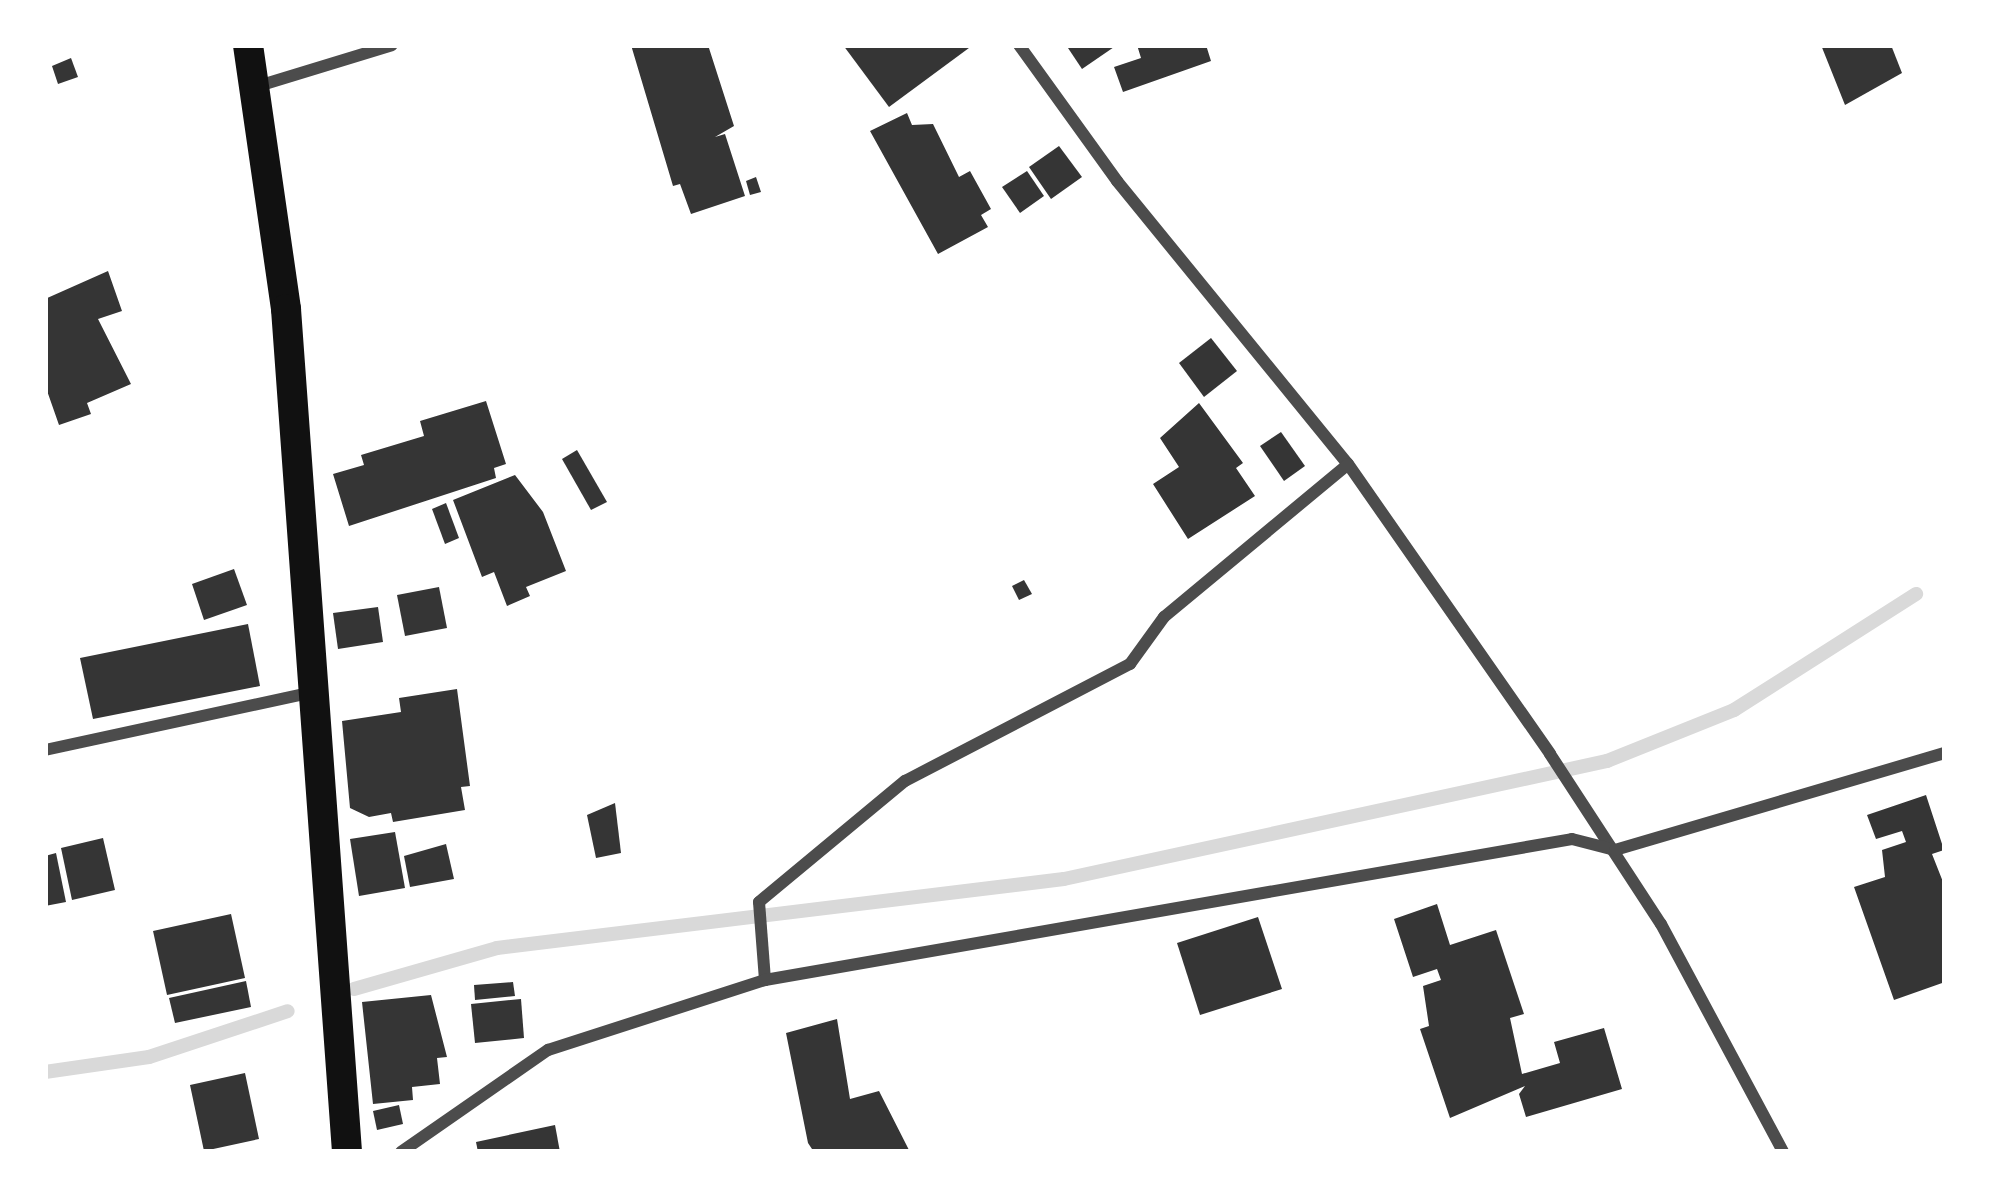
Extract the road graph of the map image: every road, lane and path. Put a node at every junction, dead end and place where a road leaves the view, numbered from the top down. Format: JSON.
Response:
{"nodes":[{"id":1,"x":248,"y":45,"type":"edge"},
{"id":2,"x":392,"y":45,"type":"edge"},
{"id":3,"x":1019,"y":45,"type":"edge"},
{"id":4,"x":255,"y":87,"type":"junction"},
{"id":5,"x":1348,"y":464,"type":"junction"},
{"id":6,"x":314,"y":692,"type":"junction"},
{"id":7,"x":45,"y":750,"type":"edge"},
{"id":8,"x":1945,"y":753,"type":"edge"},
{"id":9,"x":1615,"y":850,"type":"junction"},
{"id":10,"x":765,"y":980,"type":"junction"},
{"id":11,"x":347,"y":1152,"type":"edge"},
{"id":12,"x":401,"y":1152,"type":"edge"},
{"id":13,"x":1783,"y":1152,"type":"edge"}],
"edges":[{"from":1,"to":4,"type":"main road"},
{"from":2,"to":4,"type":"street"},
{"from":3,"to":5,"type":"street"},
{"from":4,"to":6,"type":"main road"},
{"from":5,"to":9,"type":"street"},
{"from":5,"to":10,"type":"street"},
{"from":6,"to":7,"type":"street"},
{"from":6,"to":11,"type":"main road"},
{"from":8,"to":9,"type":"street"},
{"from":9,"to":10,"type":"street"},
{"from":9,"to":13,"type":"street"},
{"from":10,"to":12,"type":"street"}]}
